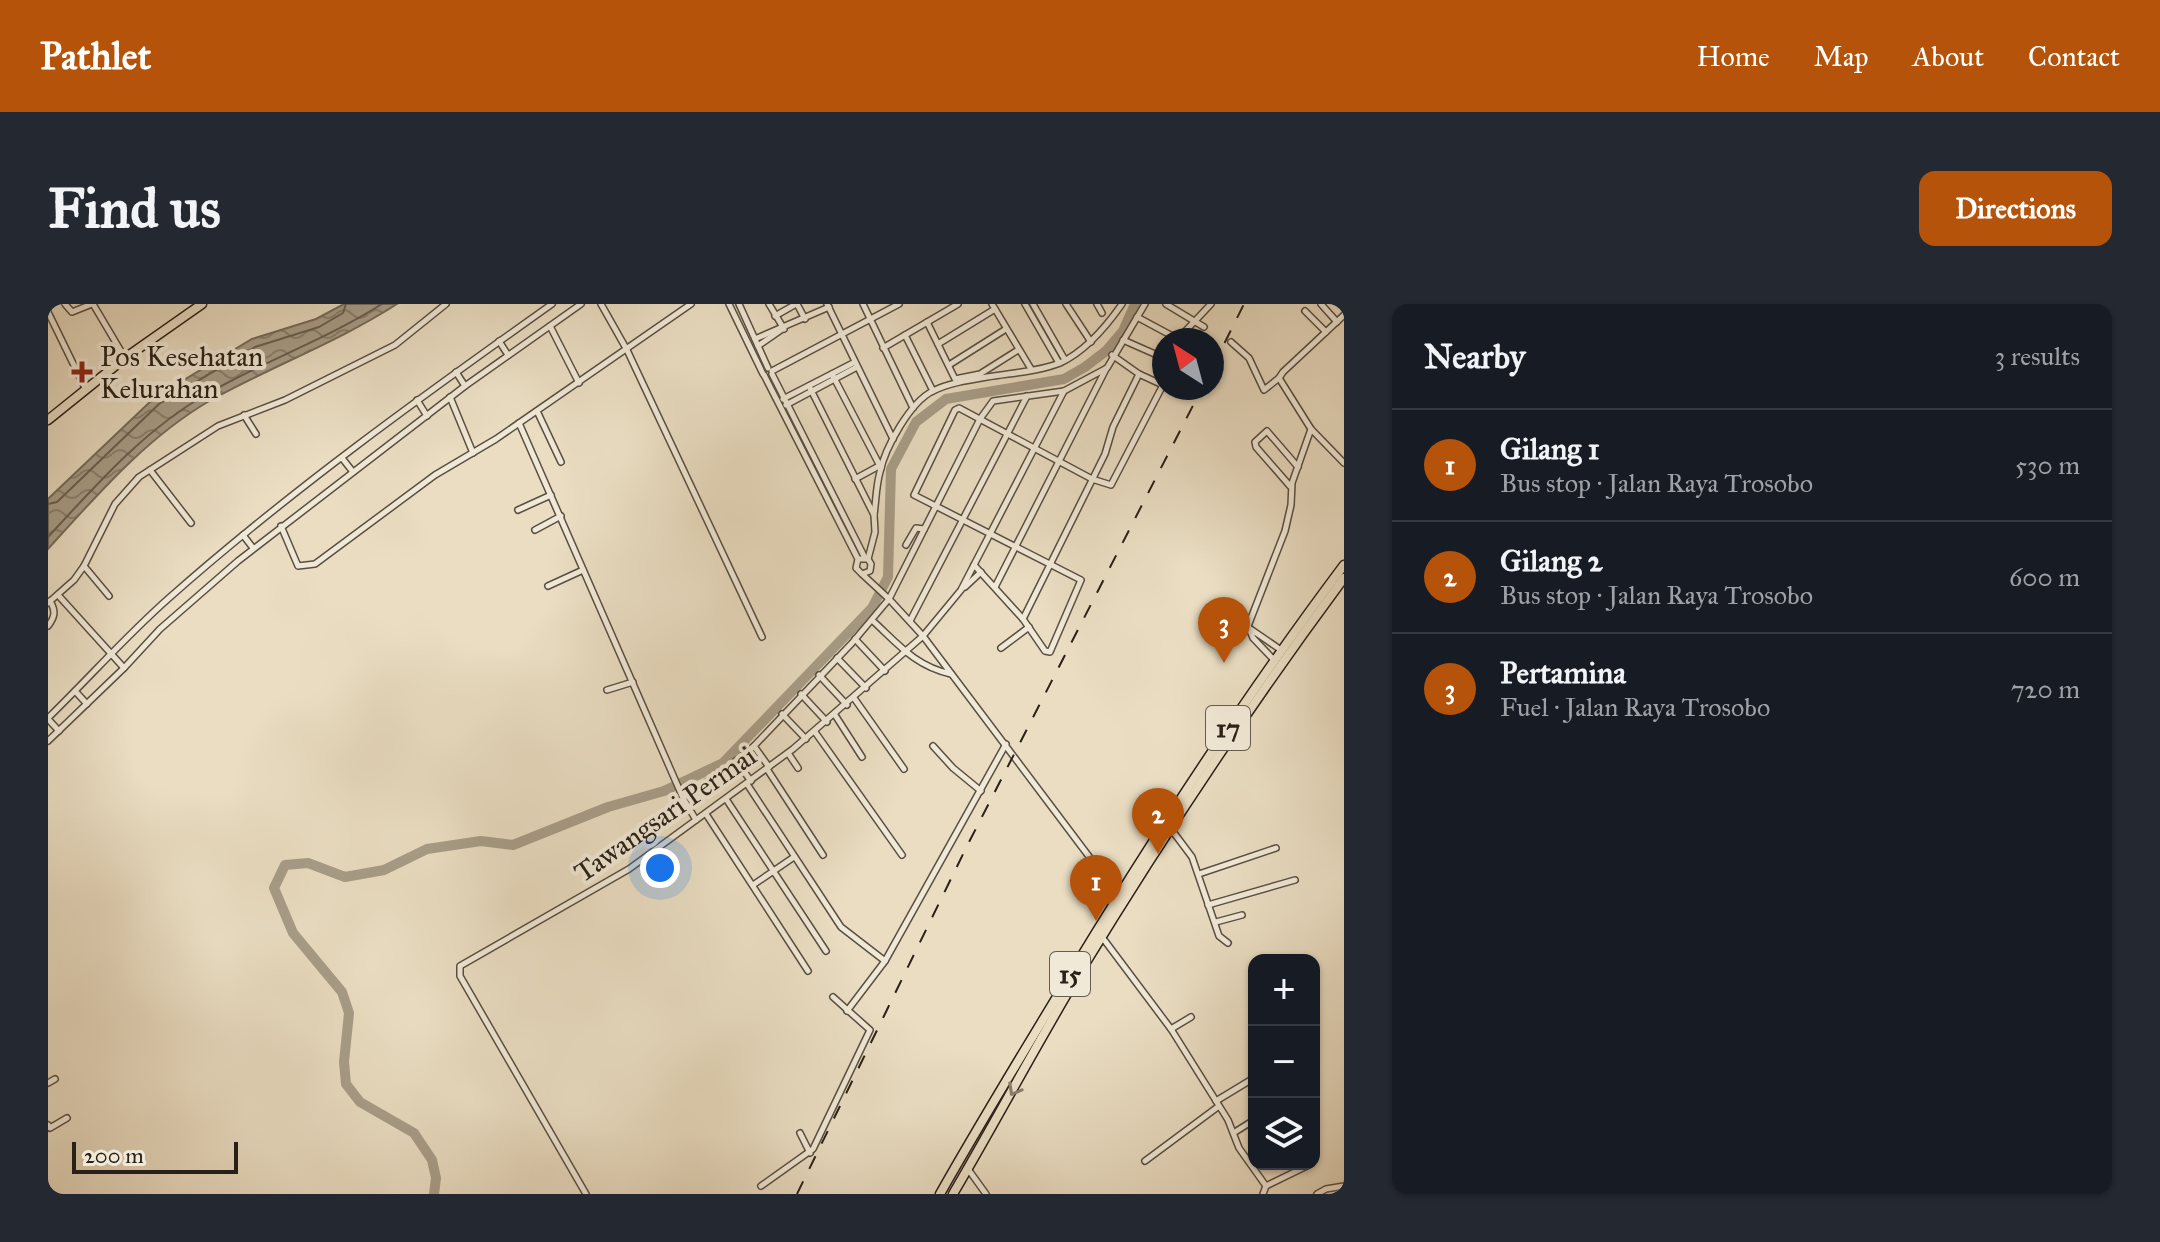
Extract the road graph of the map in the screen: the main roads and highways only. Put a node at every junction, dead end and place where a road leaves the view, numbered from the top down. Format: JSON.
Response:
{"nodes":[{"id":1,"x":202,"y":304,"type":"edge"},
{"id":2,"x":48,"y":420,"type":"edge"},
{"id":3,"x":1344,"y":565,"type":"edge"},
{"id":4,"x":1344,"y":578,"type":"edge"},
{"id":5,"x":1118,"y":895,"type":"joint"},
{"id":6,"x":975,"y":1133,"type":"junction"},
{"id":7,"x":986,"y":1138,"type":"junction"},
{"id":8,"x":968,"y":1146,"type":"junction"},
{"id":9,"x":979,"y":1150,"type":"junction"},
{"id":10,"x":940,"y":1194,"type":"edge"},
{"id":11,"x":953,"y":1194,"type":"edge"}],
"edges":[{"from":1,"to":2,"type":"main road"},
{"from":3,"to":5,"type":"main road","number":"17"},
{"from":4,"to":7,"type":"main road","number":"17","one_way":true},
{"from":5,"to":6,"type":"main road","number":"15"},
{"from":6,"to":7,"type":"main road"},
{"from":6,"to":8,"type":"main road"},
{"from":7,"to":9,"type":"main road","number":"17"},
{"from":8,"to":9,"type":"main road"},
{"from":8,"to":10,"type":"main road"},
{"from":9,"to":11,"type":"main road","number":"17"}]}
